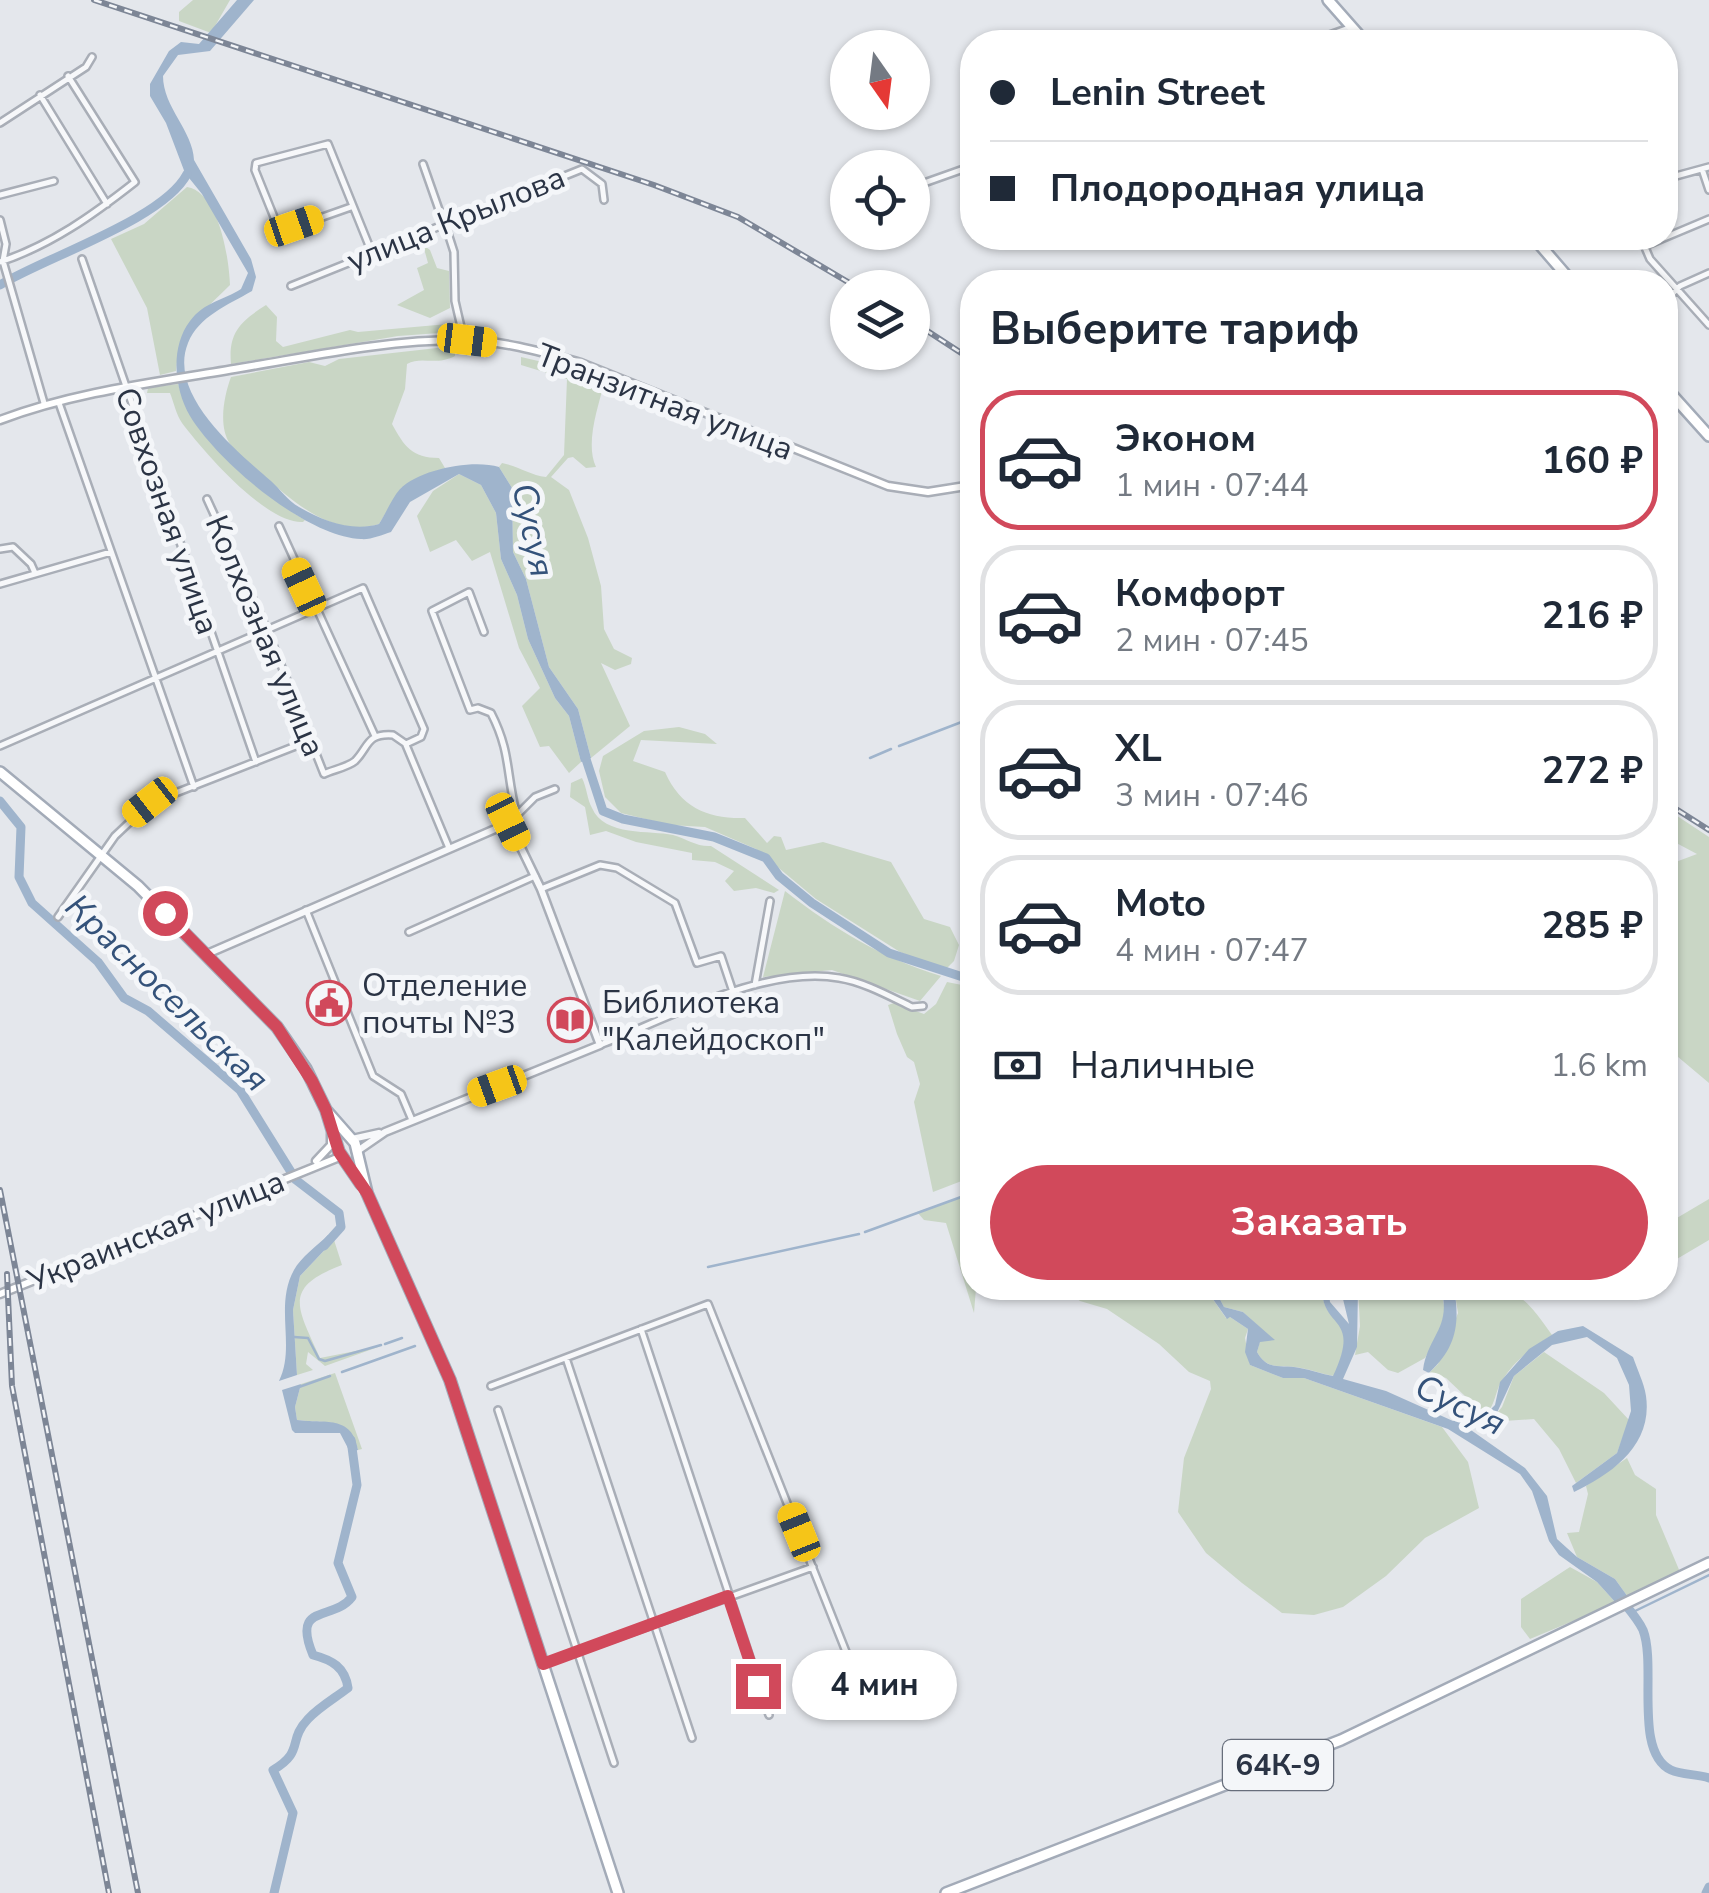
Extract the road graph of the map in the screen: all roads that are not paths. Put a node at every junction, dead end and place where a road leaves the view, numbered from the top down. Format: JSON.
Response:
{"nodes":[{"id":1,"x":1328,"y":0,"type":"edge"},
{"id":2,"x":1351,"y":27,"type":"junction"},
{"id":3,"x":1343,"y":30,"type":"edge"},
{"id":4,"x":1354,"y":30,"type":"edge"},
{"id":5,"x":92,"y":58,"type":"dead end"},
{"id":6,"x":68,"y":76,"type":"junction"},
{"id":7,"x":40,"y":95,"type":"junction"},
{"id":8,"x":0,"y":123,"type":"edge"},
{"id":9,"x":423,"y":164,"type":"dead end"},
{"id":10,"x":1706,"y":168,"type":"edge"},
{"id":11,"x":960,"y":170,"type":"edge"},
{"id":12,"x":1678,"y":176,"type":"edge"},
{"id":13,"x":54,"y":180,"type":"dead end"},
{"id":14,"x":930,"y":181,"type":"edge"},
{"id":15,"x":1709,"y":190,"type":"edge"},
{"id":16,"x":0,"y":195,"type":"edge"},
{"id":17,"x":604,"y":200,"type":"dead end"},
{"id":18,"x":107,"y":204,"type":"junction"},
{"id":19,"x":351,"y":206,"type":"junction"},
{"id":20,"x":1709,"y":218,"type":"edge"},
{"id":21,"x":0,"y":220,"type":"edge"},
{"id":22,"x":445,"y":224,"type":"junction"},
{"id":23,"x":1678,"y":232,"type":"edge"},
{"id":24,"x":1544,"y":250,"type":"edge"},
{"id":25,"x":372,"y":253,"type":"junction"},
{"id":26,"x":82,"y":259,"type":"dead end"},
{"id":27,"x":2,"y":262,"type":"edge"},
{"id":28,"x":1562,"y":270,"type":"edge"},
{"id":29,"x":1709,"y":273,"type":"edge"},
{"id":30,"x":291,"y":286,"type":"dead end"},
{"id":31,"x":1678,"y":288,"type":"edge"},
{"id":32,"x":1678,"y":290,"type":"edge"},
{"id":33,"x":1709,"y":325,"type":"edge"},
{"id":34,"x":464,"y":340,"type":"junction"},
{"id":35,"x":125,"y":387,"type":"junction"},
{"id":36,"x":58,"y":400,"type":"junction"},
{"id":37,"x":1678,"y":401,"type":"edge"},
{"id":38,"x":44,"y":403,"type":"junction"},
{"id":39,"x":0,"y":420,"type":"edge"},
{"id":40,"x":1709,"y":435,"type":"edge"},
{"id":41,"x":960,"y":487,"type":"edge"},
{"id":42,"x":207,"y":499,"type":"dead end"},
{"id":43,"x":278,"y":526,"type":"dead end"},
{"id":44,"x":0,"y":549,"type":"edge"},
{"id":45,"x":111,"y":552,"type":"junction"},
{"id":46,"x":35,"y":573,"type":"junction"},
{"id":47,"x":0,"y":584,"type":"edge"},
{"id":48,"x":315,"y":610,"type":"junction"},
{"id":49,"x":268,"y":632,"type":"junction"},
{"id":50,"x":484,"y":632,"type":"dead end"},
{"id":51,"x":216,"y":655,"type":"junction"},
{"id":52,"x":155,"y":678,"type":"junction"},
{"id":53,"x":376,"y":738,"type":"junction"},
{"id":54,"x":311,"y":740,"type":"junction"},
{"id":55,"x":406,"y":744,"type":"junction"},
{"id":56,"x":0,"y":746,"type":"edge"},
{"id":57,"x":256,"y":762,"type":"junction"},
{"id":58,"x":0,"y":772,"type":"edge"},
{"id":59,"x":194,"y":787,"type":"junction"},
{"id":60,"x":555,"y":788,"type":"dead end"},
{"id":61,"x":516,"y":812,"type":"junction"},
{"id":62,"x":508,"y":822,"type":"junction"},
{"id":63,"x":449,"y":848,"type":"junction"},
{"id":64,"x":104,"y":856,"type":"junction"},
{"id":65,"x":535,"y":876,"type":"junction"},
{"id":66,"x":541,"y":890,"type":"junction"},
{"id":67,"x":770,"y":902,"type":"dead end"},
{"id":68,"x":306,"y":910,"type":"junction"},
{"id":69,"x":58,"y":916,"type":"dead end"},
{"id":70,"x":409,"y":932,"type":"dead end"},
{"id":71,"x":206,"y":954,"type":"junction"},
{"id":72,"x":754,"y":985,"type":"junction"},
{"id":73,"x":733,"y":992,"type":"junction"},
{"id":74,"x":923,"y":1006,"type":"dead end"},
{"id":75,"x":600,"y":1044,"type":"junction"},
{"id":76,"x":326,"y":1110,"type":"junction"},
{"id":77,"x":412,"y":1121,"type":"junction"},
{"id":78,"x":385,"y":1132,"type":"junction"},
{"id":79,"x":343,"y":1146,"type":"junction"},
{"id":80,"x":356,"y":1152,"type":"junction"},
{"id":81,"x":310,"y":1167,"type":"junction"},
{"id":82,"x":352,"y":1171,"type":"junction"},
{"id":83,"x":367,"y":1193,"type":"junction"},
{"id":84,"x":0,"y":1294,"type":"edge"},
{"id":85,"x":641,"y":1329,"type":"junction"},
{"id":86,"x":566,"y":1358,"type":"junction"},
{"id":87,"x":491,"y":1386,"type":"dead end"},
{"id":88,"x":498,"y":1410,"type":"dead end"},
{"id":89,"x":1709,"y":1564,"type":"edge"},
{"id":90,"x":813,"y":1568,"type":"junction"},
{"id":91,"x":728,"y":1596,"type":"junction"},
{"id":92,"x":652,"y":1624,"type":"junction"},
{"id":93,"x":576,"y":1650,"type":"junction"},
{"id":94,"x":543,"y":1664,"type":"junction"},
{"id":95,"x":860,"y":1688,"type":"dead end"},
{"id":96,"x":768,"y":1715,"type":"dead end"},
{"id":97,"x":692,"y":1738,"type":"dead end"},
{"id":98,"x":614,"y":1764,"type":"dead end"},
{"id":99,"x":621,"y":1893,"type":"edge"},
{"id":100,"x":946,"y":1893,"type":"edge"}],
"edges":[{"from":1,"to":2,"type":"main road"},
{"from":2,"to":3,"type":"street"},
{"from":2,"to":4,"type":"main road"},
{"from":5,"to":6,"type":"street"},
{"from":6,"to":7,"type":"street"},
{"from":6,"to":18,"type":"street"},
{"from":7,"to":8,"type":"street"},
{"from":7,"to":18,"type":"street"},
{"from":9,"to":22,"type":"street"},
{"from":10,"to":12,"type":"street"},
{"from":10,"to":15,"type":"street"},
{"from":11,"to":14,"type":"street"},
{"from":13,"to":16,"type":"street"},
{"from":17,"to":22,"type":"street","name":"улица Крылова"},
{"from":18,"to":27,"type":"street"},
{"from":19,"to":19,"type":"street"},
{"from":19,"to":25,"type":"street"},
{"from":20,"to":23,"type":"street"},
{"from":21,"to":27,"type":"street"},
{"from":22,"to":25,"type":"street","name":"улица Крылова"},
{"from":22,"to":34,"type":"street"},
{"from":24,"to":28,"type":"main road"},
{"from":25,"to":30,"type":"street","name":"улица Крылова"},
{"from":26,"to":35,"type":"street","name":"Совхозная улица"},
{"from":27,"to":38,"type":"street"},
{"from":29,"to":31,"type":"street"},
{"from":32,"to":33,"type":"street"},
{"from":34,"to":35,"type":"main road","name":"Транзитная улица"},
{"from":34,"to":41,"type":"main road","name":"Транзитная улица"},
{"from":35,"to":36,"type":"main road","name":"Транзитная улица"},
{"from":35,"to":51,"type":"street","name":"Совхозная улица"},
{"from":36,"to":38,"type":"main road","name":"Транзитная улица"},
{"from":36,"to":45,"type":"street"},
{"from":37,"to":40,"type":"main road"},
{"from":38,"to":39,"type":"main road","name":"Транзитная улица"},
{"from":42,"to":49,"type":"street","name":"Колхозная улица"},
{"from":43,"to":48,"type":"street"},
{"from":44,"to":46,"type":"street"},
{"from":45,"to":46,"type":"street"},
{"from":45,"to":52,"type":"street"},
{"from":46,"to":47,"type":"street"},
{"from":48,"to":49,"type":"street"},
{"from":48,"to":53,"type":"street"},
{"from":48,"to":55,"type":"street"},
{"from":49,"to":51,"type":"street"},
{"from":49,"to":54,"type":"street","name":"Колхозная улица"},
{"from":50,"to":61,"type":"street"},
{"from":51,"to":52,"type":"street"},
{"from":51,"to":57,"type":"street","name":"Совхозная улица"},
{"from":52,"to":56,"type":"street"},
{"from":52,"to":59,"type":"street"},
{"from":53,"to":54,"type":"street","name":"Колхозная улица"},
{"from":53,"to":55,"type":"street"},
{"from":54,"to":57,"type":"street"},
{"from":55,"to":63,"type":"street"},
{"from":57,"to":59,"type":"street"},
{"from":58,"to":64,"type":"main road"},
{"from":59,"to":64,"type":"street"},
{"from":60,"to":61,"type":"street"},
{"from":61,"to":62,"type":"street"},
{"from":62,"to":63,"type":"street"},
{"from":62,"to":65,"type":"street"},
{"from":63,"to":68,"type":"street"},
{"from":64,"to":69,"type":"street"},
{"from":64,"to":71,"type":"main road"},
{"from":65,"to":66,"type":"street"},
{"from":65,"to":70,"type":"street"},
{"from":66,"to":73,"type":"street"},
{"from":66,"to":75,"type":"street"},
{"from":67,"to":72,"type":"street"},
{"from":68,"to":71,"type":"street"},
{"from":68,"to":77,"type":"street"},
{"from":71,"to":76,"type":"main road"},
{"from":72,"to":73,"type":"street","name":"Украинская улица"},
{"from":72,"to":74,"type":"street","name":"Украинская улица"},
{"from":73,"to":75,"type":"street","name":"Украинская улица"},
{"from":75,"to":77,"type":"street","name":"Украинская улица"},
{"from":76,"to":79,"type":"main road"},
{"from":76,"to":81,"type":"main road"},
{"from":77,"to":78,"type":"street","name":"Украинская улица"},
{"from":78,"to":79,"type":"street"},
{"from":78,"to":80,"type":"street","name":"Украинская улица"},
{"from":79,"to":80,"type":"main road","name":"Украинская улица"},
{"from":79,"to":81,"type":"main road","name":"Украинская улица"},
{"from":79,"to":82,"type":"main road"},
{"from":80,"to":83,"type":"main road"},
{"from":81,"to":82,"type":"main road"},
{"from":81,"to":84,"type":"main road","name":"Украинская улица"},
{"from":82,"to":83,"type":"main road"},
{"from":83,"to":94,"type":"main road"},
{"from":85,"to":86,"type":"street"},
{"from":85,"to":90,"type":"street"},
{"from":85,"to":91,"type":"street"},
{"from":86,"to":87,"type":"street"},
{"from":86,"to":92,"type":"street"},
{"from":88,"to":93,"type":"street"},
{"from":89,"to":100,"type":"main road","number":"64К-9"},
{"from":90,"to":91,"type":"street"},
{"from":90,"to":95,"type":"street"},
{"from":91,"to":92,"type":"street"},
{"from":91,"to":96,"type":"street"},
{"from":92,"to":93,"type":"street"},
{"from":92,"to":97,"type":"street"},
{"from":93,"to":94,"type":"street"},
{"from":93,"to":98,"type":"street"},
{"from":94,"to":99,"type":"main road"}]}
